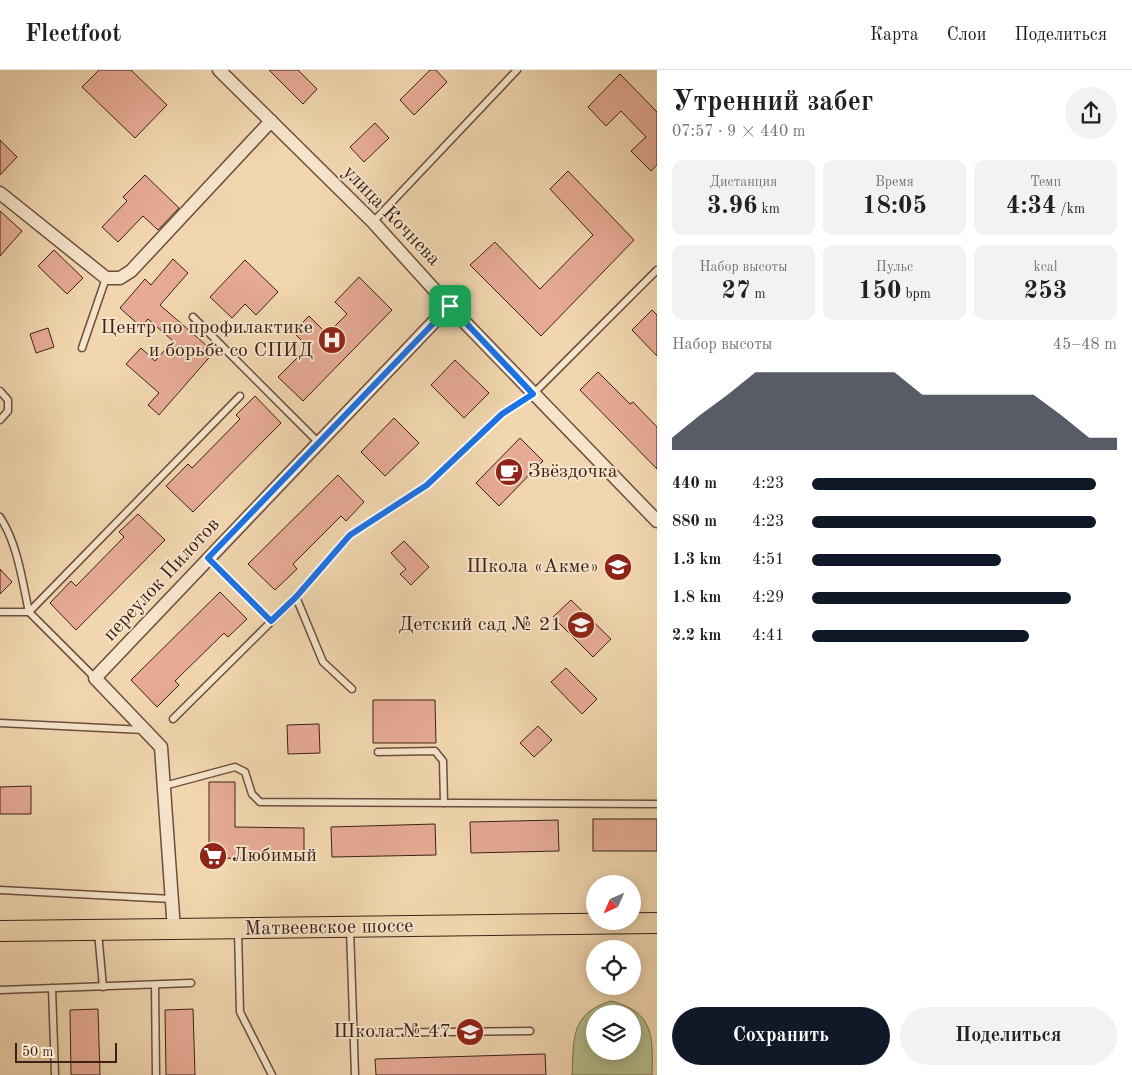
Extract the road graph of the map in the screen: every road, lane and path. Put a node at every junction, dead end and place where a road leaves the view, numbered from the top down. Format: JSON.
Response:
{"nodes":[{"id":1,"x":219,"y":70,"type":"edge"},
{"id":2,"x":517,"y":70,"type":"edge"},
{"id":3,"x":271,"y":122,"type":"junction"},
{"id":4,"x":0,"y":193,"type":"edge"},
{"id":5,"x":373,"y":222,"type":"junction"},
{"id":6,"x":657,"y":270,"type":"edge"},
{"id":7,"x":106,"y":278,"type":"junction"},
{"id":8,"x":450,"y":306,"type":"junction"},
{"id":9,"x":193,"y":317,"type":"dead end"},
{"id":10,"x":82,"y":348,"type":"dead end"},
{"id":11,"x":0,"y":391,"type":"edge"},
{"id":12,"x":533,"y":394,"type":"junction"},
{"id":13,"x":240,"y":396,"type":"dead end"},
{"id":14,"x":0,"y":420,"type":"edge"},
{"id":15,"x":318,"y":442,"type":"junction"},
{"id":16,"x":0,"y":518,"type":"edge"},
{"id":17,"x":657,"y":520,"type":"edge"},
{"id":18,"x":3,"y":528,"type":"edge"},
{"id":19,"x":208,"y":558,"type":"junction"},
{"id":20,"x":296,"y":597,"type":"junction"},
{"id":21,"x":0,"y":612,"type":"edge"},
{"id":22,"x":29,"y":612,"type":"junction"},
{"id":23,"x":271,"y":621,"type":"junction"},
{"id":24,"x":95,"y":678,"type":"junction"},
{"id":25,"x":352,"y":689,"type":"dead end"},
{"id":26,"x":173,"y":719,"type":"dead end"},
{"id":27,"x":0,"y":723,"type":"edge"},
{"id":28,"x":145,"y":730,"type":"junction"},
{"id":29,"x":378,"y":752,"type":"dead end"},
{"id":30,"x":164,"y":786,"type":"junction"},
{"id":31,"x":444,"y":803,"type":"junction"},
{"id":32,"x":657,"y":804,"type":"edge"},
{"id":33,"x":0,"y":890,"type":"edge"},
{"id":34,"x":172,"y":899,"type":"junction"},
{"id":35,"x":657,"y":923,"type":"edge"},
{"id":36,"x":350,"y":928,"type":"junction"},
{"id":37,"x":238,"y":929,"type":"junction"},
{"id":38,"x":98,"y":930,"type":"junction"},
{"id":39,"x":174,"y":930,"type":"junction"},
{"id":40,"x":0,"y":931,"type":"edge"},
{"id":41,"x":191,"y":983,"type":"dead end"},
{"id":42,"x":155,"y":985,"type":"junction"},
{"id":43,"x":103,"y":987,"type":"junction"},
{"id":44,"x":52,"y":988,"type":"junction"},
{"id":45,"x":0,"y":990,"type":"edge"},
{"id":46,"x":530,"y":1031,"type":"dead end"},
{"id":47,"x":354,"y":1033,"type":"junction"},
{"id":48,"x":55,"y":1075,"type":"edge"},
{"id":49,"x":156,"y":1075,"type":"edge"},
{"id":50,"x":272,"y":1075,"type":"edge"},
{"id":51,"x":355,"y":1075,"type":"edge"}],
"edges":[{"from":1,"to":3,"type":"street","name":"улица Кочнева"},
{"from":2,"to":5,"type":"lane"},
{"from":3,"to":5,"type":"street","name":"улица Кочнева"},
{"from":3,"to":7,"type":"street"},
{"from":4,"to":7,"type":"street"},
{"from":5,"to":8,"type":"street","name":"улица Кочнева"},
{"from":6,"to":12,"type":"lane"},
{"from":7,"to":10,"type":"lane"},
{"from":8,"to":12,"type":"street","name":"улица Кочнева"},
{"from":8,"to":15,"type":"street","name":"переулок Пилотов"},
{"from":9,"to":15,"type":"lane"},
{"from":11,"to":14,"type":"lane"},
{"from":12,"to":17,"type":"street","name":"улица Кочнева"},
{"from":12,"to":20,"type":"lane"},
{"from":13,"to":22,"type":"lane"},
{"from":15,"to":19,"type":"street","name":"переулок Пилотов"},
{"from":16,"to":18,"type":"lane"},
{"from":18,"to":22,"type":"lane"},
{"from":19,"to":23,"type":"lane"},
{"from":19,"to":24,"type":"street","name":"переулок Пилотов"},
{"from":20,"to":23,"type":"lane"},
{"from":20,"to":25,"type":"lane"},
{"from":21,"to":22,"type":"lane"},
{"from":22,"to":24,"type":"lane"},
{"from":23,"to":26,"type":"lane"},
{"from":24,"to":28,"type":"street"},
{"from":27,"to":28,"type":"lane"},
{"from":28,"to":30,"type":"street"},
{"from":29,"to":31,"type":"lane"},
{"from":30,"to":31,"type":"lane"},
{"from":30,"to":34,"type":"street"},
{"from":31,"to":32,"type":"lane"},
{"from":33,"to":34,"type":"lane"},
{"from":34,"to":39,"type":"street"},
{"from":35,"to":36,"type":"main road","name":"Матвеевское шоссе"},
{"from":36,"to":37,"type":"main road","name":"Матвеевское шоссе"},
{"from":36,"to":47,"type":"lane"},
{"from":37,"to":39,"type":"main road","name":"Матвеевское шоссе"},
{"from":37,"to":50,"type":"lane"},
{"from":38,"to":39,"type":"main road","name":"Матвеевское шоссе"},
{"from":38,"to":40,"type":"main road","name":"Матвеевское шоссе"},
{"from":38,"to":43,"type":"lane"},
{"from":41,"to":42,"type":"lane"},
{"from":42,"to":43,"type":"lane"},
{"from":42,"to":49,"type":"lane"},
{"from":43,"to":44,"type":"lane"},
{"from":44,"to":45,"type":"lane"},
{"from":44,"to":48,"type":"lane"},
{"from":46,"to":47,"type":"lane"},
{"from":47,"to":51,"type":"lane"}]}
